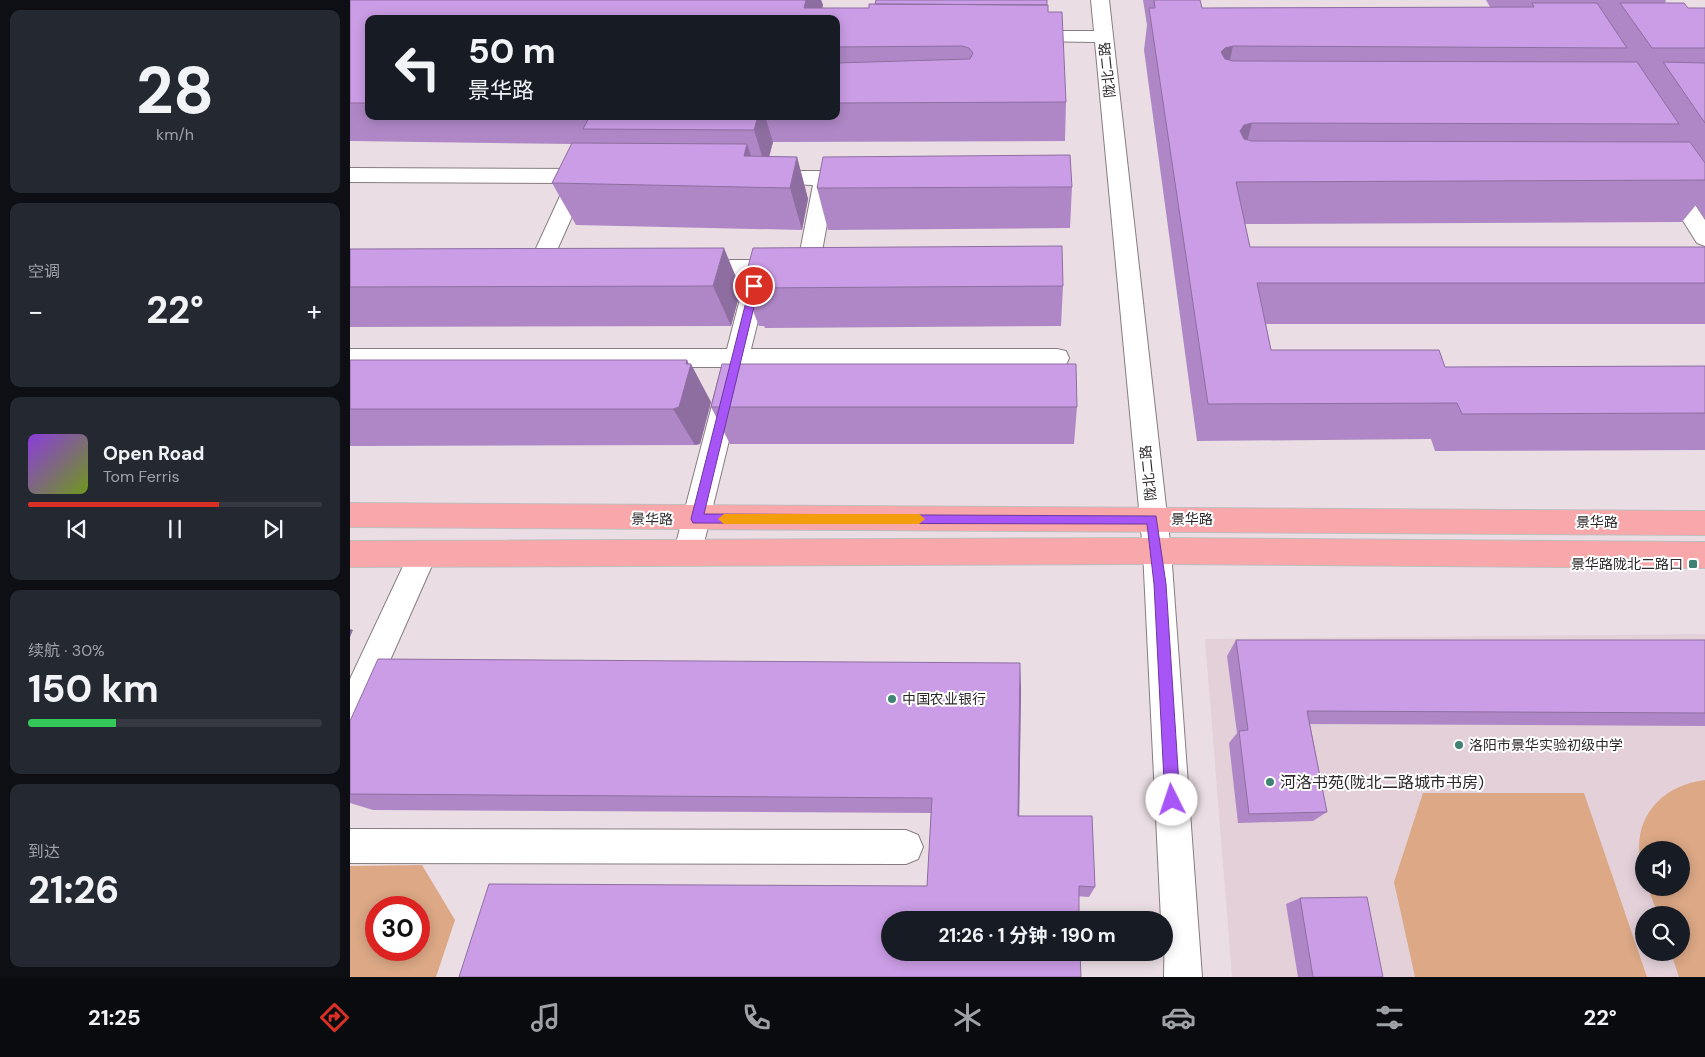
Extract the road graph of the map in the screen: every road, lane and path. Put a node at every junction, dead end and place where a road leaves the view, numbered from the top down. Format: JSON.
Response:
{"nodes":[{"id":1,"x":1100,"y":0,"type":"edge"},
{"id":2,"x":1005,"y":36,"type":"edge"},
{"id":3,"x":1103,"y":36,"type":"junction"},
{"id":4,"x":1664,"y":173,"type":"edge"},
{"id":5,"x":350,"y":175,"type":"edge"},
{"id":6,"x":580,"y":176,"type":"junction"},
{"id":7,"x":610,"y":176,"type":"edge"},
{"id":8,"x":746,"y":177,"type":"edge"},
{"id":9,"x":825,"y":178,"type":"junction"},
{"id":10,"x":872,"y":178,"type":"edge"},
{"id":11,"x":1705,"y":238,"type":"edge"},
{"id":12,"x":538,"y":268,"type":"edge"},
{"id":13,"x":673,"y":268,"type":"edge"},
{"id":14,"x":759,"y":268,"type":"junction"},
{"id":15,"x":736,"y":358,"type":"junction"},
{"id":16,"x":1058,"y":358,"type":"dead end"},
{"id":17,"x":353,"y":362,"type":"edge"},
{"id":18,"x":350,"y":515,"type":"edge"},
{"id":19,"x":697,"y":519,"type":"junction"},
{"id":20,"x":1152,"y":519,"type":"junction"},
{"id":21,"x":1705,"y":523,"type":"edge"},
{"id":22,"x":688,"y":551,"type":"junction"},
{"id":23,"x":1157,"y":551,"type":"junction"},
{"id":24,"x":350,"y":554,"type":"edge"},
{"id":25,"x":422,"y":554,"type":"junction"},
{"id":26,"x":1705,"y":555,"type":"edge"},
{"id":27,"x":350,"y":715,"type":"edge"},
{"id":28,"x":350,"y":846,"type":"edge"},
{"id":29,"x":906,"y":847,"type":"dead end"},
{"id":30,"x":1183,"y":977,"type":"edge"}],
"edges":[{"from":1,"to":3,"type":"street","name":"陇北二路"},
{"from":2,"to":3,"type":"street"},
{"from":3,"to":20,"type":"street","name":"陇北二路"},
{"from":4,"to":11,"type":"street"},
{"from":5,"to":6,"type":"street"},
{"from":6,"to":7,"type":"street"},
{"from":6,"to":12,"type":"street"},
{"from":8,"to":9,"type":"street"},
{"from":9,"to":10,"type":"street"},
{"from":9,"to":14,"type":"street"},
{"from":13,"to":14,"type":"street"},
{"from":14,"to":15,"type":"street"},
{"from":15,"to":16,"type":"street"},
{"from":15,"to":17,"type":"street"},
{"from":15,"to":19,"type":"street"},
{"from":18,"to":19,"type":"main road","name":"景华路"},
{"from":19,"to":20,"type":"main road","name":"景华路"},
{"from":19,"to":22,"type":"street"},
{"from":20,"to":21,"type":"main road","name":"景华路"},
{"from":20,"to":23,"type":"street","name":"陇北二路"},
{"from":22,"to":23,"type":"main road"},
{"from":22,"to":25,"type":"main road"},
{"from":23,"to":26,"type":"main road"},
{"from":23,"to":30,"type":"street","name":"陇北二路"},
{"from":24,"to":25,"type":"main road"},
{"from":25,"to":27,"type":"street"},
{"from":28,"to":29,"type":"street"}]}
